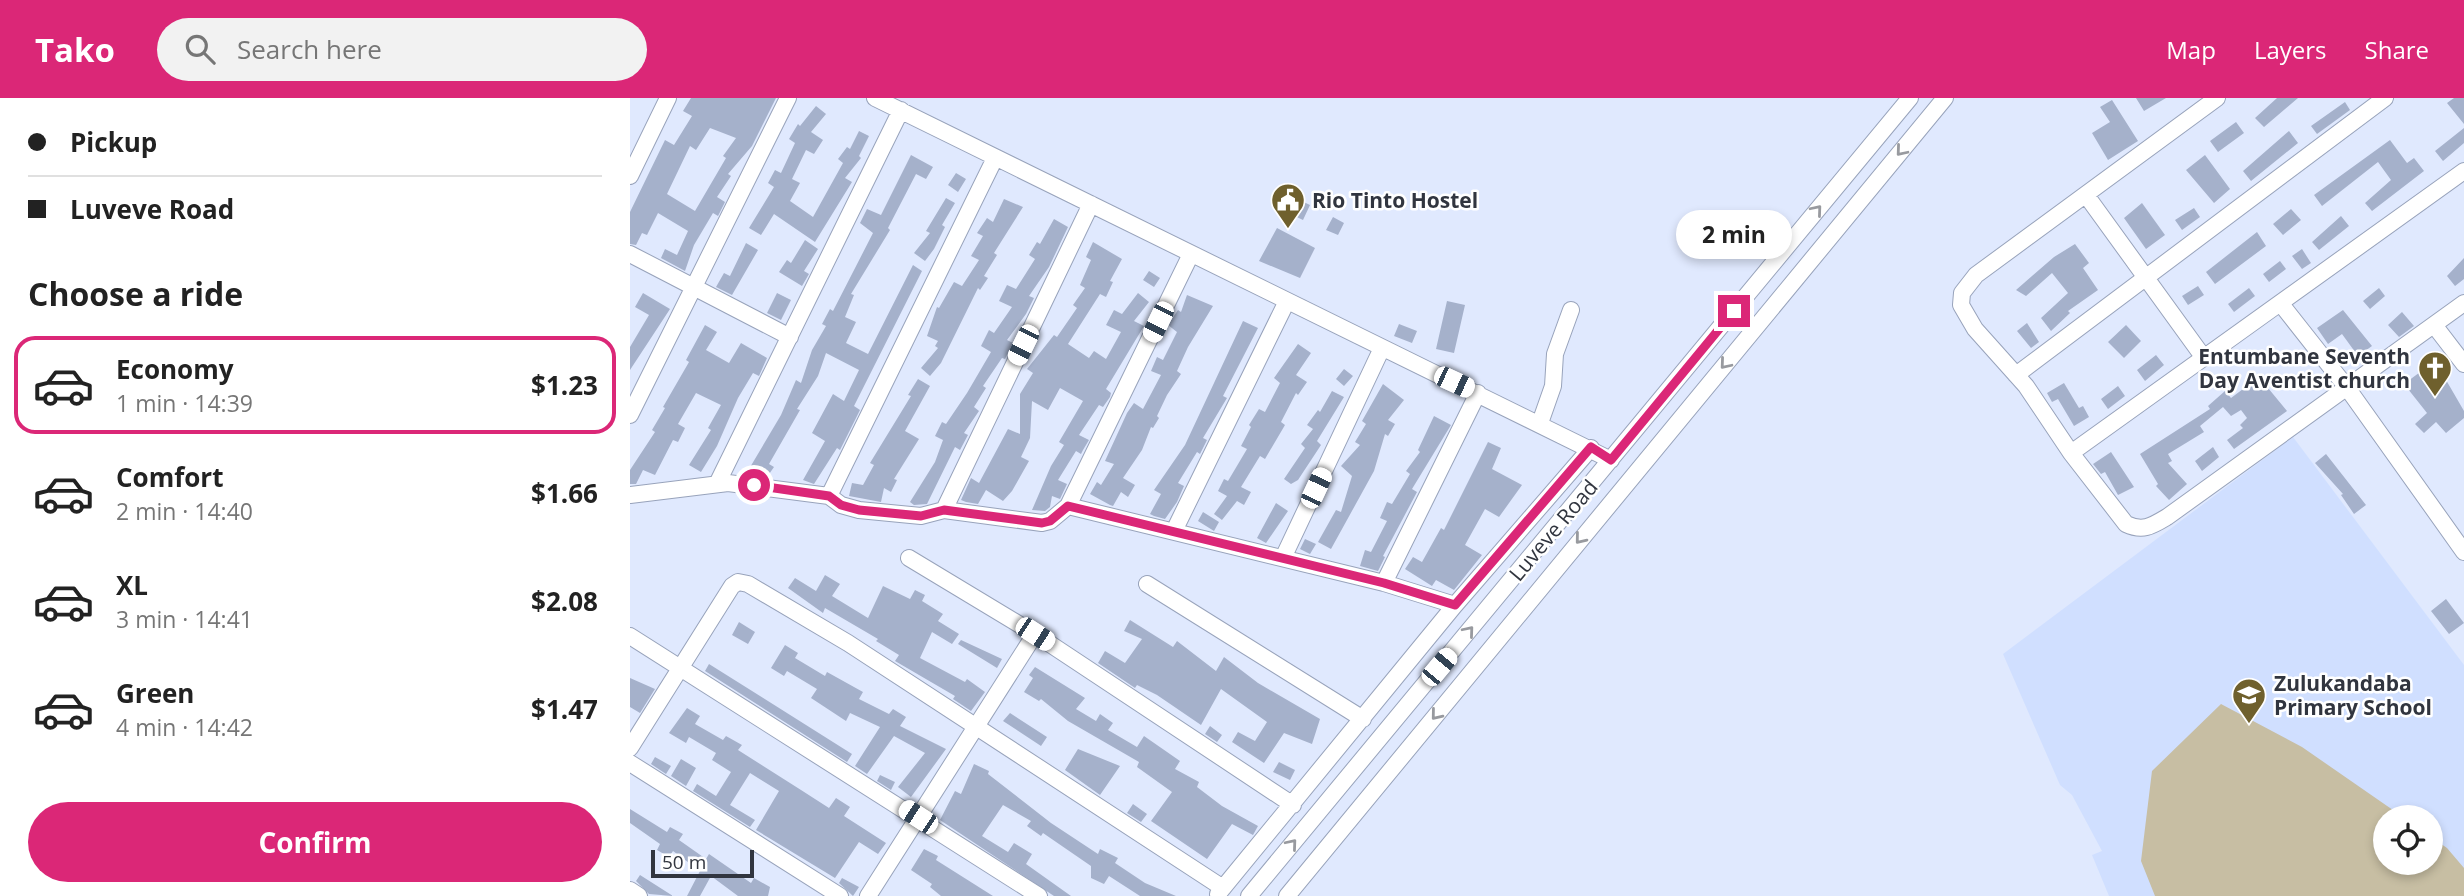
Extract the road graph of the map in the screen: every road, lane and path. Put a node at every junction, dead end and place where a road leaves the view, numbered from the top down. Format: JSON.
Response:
{"nodes":[{"id":1,"x":668,"y":98,"type":"edge"},
{"id":2,"x":788,"y":98,"type":"edge"},
{"id":3,"x":875,"y":98,"type":"edge"},
{"id":4,"x":1910,"y":98,"type":"edge"},
{"id":5,"x":1945,"y":98,"type":"edge"},
{"id":6,"x":2217,"y":98,"type":"edge"},
{"id":7,"x":2385,"y":98,"type":"edge"},
{"id":8,"x":901,"y":110,"type":"junction"},
{"id":9,"x":995,"y":158,"type":"junction"},
{"id":10,"x":2464,"y":171,"type":"edge"},
{"id":11,"x":630,"y":176,"type":"edge"},
{"id":12,"x":2086,"y":195,"type":"junction"},
{"id":13,"x":1091,"y":204,"type":"junction"},
{"id":14,"x":630,"y":254,"type":"edge"},
{"id":15,"x":1192,"y":254,"type":"junction"},
{"id":16,"x":2143,"y":277,"type":"junction"},
{"id":17,"x":693,"y":284,"type":"junction"},
{"id":18,"x":1287,"y":301,"type":"junction"},
{"id":19,"x":2464,"y":303,"type":"edge"},
{"id":20,"x":2281,"y":304,"type":"junction"},
{"id":21,"x":1571,"y":310,"type":"dead end"},
{"id":22,"x":2434,"y":326,"type":"junction"},
{"id":23,"x":790,"y":337,"type":"junction"},
{"id":24,"x":1382,"y":348,"type":"junction"},
{"id":25,"x":2204,"y":358,"type":"junction"},
{"id":26,"x":2464,"y":364,"type":"edge"},
{"id":27,"x":2016,"y":375,"type":"junction"},
{"id":28,"x":2348,"y":389,"type":"junction"},
{"id":29,"x":1478,"y":393,"type":"junction"},
{"id":30,"x":630,"y":415,"type":"edge"},
{"id":31,"x":1540,"y":423,"type":"junction"},
{"id":32,"x":1591,"y":447,"type":"junction"},
{"id":33,"x":2071,"y":453,"type":"junction"},
{"id":34,"x":1611,"y":460,"type":"junction"},
{"id":35,"x":717,"y":484,"type":"junction"},
{"id":36,"x":630,"y":495,"type":"edge"},
{"id":37,"x":829,"y":496,"type":"junction"},
{"id":38,"x":1068,"y":506,"type":"junction"},
{"id":39,"x":944,"y":510,"type":"junction"},
{"id":40,"x":1174,"y":531,"type":"junction"},
{"id":41,"x":2464,"y":552,"type":"edge"},
{"id":42,"x":909,"y":558,"type":"dead end"},
{"id":43,"x":1283,"y":558,"type":"junction"},
{"id":44,"x":1384,"y":583,"type":"junction"},
{"id":45,"x":1147,"y":584,"type":"dead end"},
{"id":46,"x":1455,"y":605,"type":"junction"},
{"id":47,"x":1035,"y":634,"type":"junction"},
{"id":48,"x":630,"y":636,"type":"edge"},
{"id":49,"x":679,"y":666,"type":"junction"},
{"id":50,"x":1363,"y":719,"type":"junction"},
{"id":51,"x":976,"y":726,"type":"junction"},
{"id":52,"x":630,"y":748,"type":"edge"},
{"id":53,"x":630,"y":763,"type":"edge"},
{"id":54,"x":1293,"y":804,"type":"junction"},
{"id":55,"x":918,"y":817,"type":"junction"},
{"id":56,"x":630,"y":890,"type":"edge"},
{"id":57,"x":1220,"y":892,"type":"edge"},
{"id":58,"x":639,"y":896,"type":"edge"},
{"id":59,"x":840,"y":896,"type":"edge"},
{"id":60,"x":868,"y":896,"type":"edge"},
{"id":61,"x":1039,"y":896,"type":"edge"},
{"id":62,"x":1249,"y":896,"type":"edge"},
{"id":63,"x":1287,"y":896,"type":"edge"}],
"edges":[{"from":1,"to":11,"type":"street"},
{"from":2,"to":17,"type":"street"},
{"from":3,"to":8,"type":"street"},
{"from":34,"to":4,"type":"street","name":"Luveve Road","one_way":true},
{"from":5,"to":63,"type":"street","name":"Luveve Road","one_way":true},
{"from":6,"to":12,"type":"street"},
{"from":7,"to":16,"type":"street"},
{"from":8,"to":9,"type":"street"},
{"from":8,"to":23,"type":"street"},
{"from":9,"to":13,"type":"street"},
{"from":9,"to":37,"type":"street"},
{"from":10,"to":20,"type":"street"},
{"from":12,"to":16,"type":"street"},
{"from":12,"to":27,"type":"street"},
{"from":13,"to":15,"type":"street"},
{"from":13,"to":39,"type":"street"},
{"from":14,"to":17,"type":"street"},
{"from":15,"to":18,"type":"street"},
{"from":15,"to":38,"type":"street"},
{"from":16,"to":25,"type":"street"},
{"from":16,"to":27,"type":"street"},
{"from":17,"to":23,"type":"street"},
{"from":17,"to":30,"type":"street"},
{"from":18,"to":24,"type":"street"},
{"from":18,"to":40,"type":"street"},
{"from":19,"to":22,"type":"street"},
{"from":20,"to":25,"type":"street"},
{"from":20,"to":28,"type":"street"},
{"from":21,"to":31,"type":"street"},
{"from":22,"to":26,"type":"street"},
{"from":22,"to":28,"type":"street"},
{"from":23,"to":35,"type":"street"},
{"from":24,"to":29,"type":"street"},
{"from":24,"to":43,"type":"street"},
{"from":25,"to":33,"type":"street"},
{"from":27,"to":33,"type":"street"},
{"from":28,"to":33,"type":"street"},
{"from":28,"to":41,"type":"street"},
{"from":29,"to":31,"type":"street"},
{"from":29,"to":44,"type":"street"},
{"from":31,"to":32,"type":"street"},
{"from":32,"to":34,"type":"street"},
{"from":32,"to":46,"type":"street"},
{"from":62,"to":34,"type":"street","name":"Luveve Road","one_way":true},
{"from":35,"to":36,"type":"street"},
{"from":35,"to":37,"type":"street"},
{"from":37,"to":39,"type":"street"},
{"from":38,"to":39,"type":"street"},
{"from":38,"to":40,"type":"street"},
{"from":40,"to":43,"type":"street"},
{"from":42,"to":47,"type":"street"},
{"from":43,"to":44,"type":"street"},
{"from":44,"to":46,"type":"street"},
{"from":45,"to":50,"type":"street"},
{"from":46,"to":50,"type":"street"},
{"from":47,"to":51,"type":"street"},
{"from":47,"to":54,"type":"street"},
{"from":48,"to":49,"type":"street"},
{"from":49,"to":51,"type":"street"},
{"from":49,"to":52,"type":"street"},
{"from":49,"to":55,"type":"street"},
{"from":50,"to":54,"type":"street"},
{"from":51,"to":55,"type":"street"},
{"from":51,"to":57,"type":"street"},
{"from":53,"to":59,"type":"street"},
{"from":54,"to":57,"type":"street"},
{"from":55,"to":60,"type":"street"},
{"from":55,"to":61,"type":"street"},
{"from":56,"to":58,"type":"street"}]}
